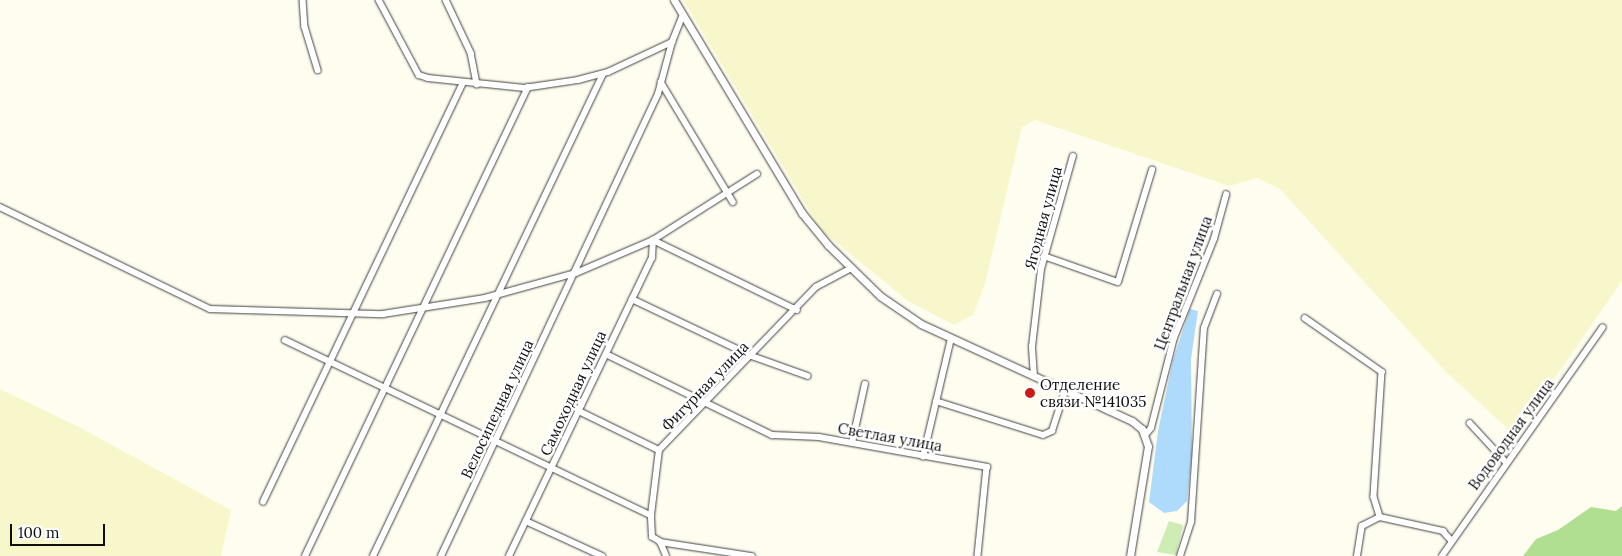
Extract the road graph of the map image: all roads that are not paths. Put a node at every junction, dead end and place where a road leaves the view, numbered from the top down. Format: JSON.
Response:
{"nodes":[{"id":1,"x":303,"y":0,"type":"edge"},
{"id":2,"x":379,"y":0,"type":"edge"},
{"id":3,"x":446,"y":0,"type":"edge"},
{"id":4,"x":674,"y":0,"type":"edge"},
{"id":5,"x":683,"y":14,"type":"junction"},
{"id":6,"x":672,"y":42,"type":"junction"},
{"id":7,"x":318,"y":70,"type":"dead end"},
{"id":8,"x":603,"y":74,"type":"junction"},
{"id":9,"x":661,"y":82,"type":"junction"},
{"id":10,"x":463,"y":83,"type":"junction"},
{"id":11,"x":477,"y":84,"type":"junction"},
{"id":12,"x":528,"y":87,"type":"junction"},
{"id":13,"x":1073,"y":156,"type":"dead end"},
{"id":14,"x":1152,"y":170,"type":"dead end"},
{"id":15,"x":757,"y":174,"type":"dead end"},
{"id":16,"x":728,"y":193,"type":"junction"},
{"id":17,"x":1226,"y":195,"type":"dead end"},
{"id":18,"x":733,"y":202,"type":"dead end"},
{"id":19,"x":0,"y":208,"type":"edge"},
{"id":20,"x":653,"y":240,"type":"junction"},
{"id":21,"x":1044,"y":256,"type":"junction"},
{"id":22,"x":851,"y":268,"type":"junction"},
{"id":23,"x":576,"y":273,"type":"junction"},
{"id":24,"x":1217,"y":294,"type":"dead end"},
{"id":25,"x":497,"y":295,"type":"junction"},
{"id":26,"x":632,"y":299,"type":"junction"},
{"id":27,"x":421,"y":308,"type":"junction"},
{"id":28,"x":797,"y":310,"type":"junction"},
{"id":29,"x":354,"y":314,"type":"junction"},
{"id":30,"x":1304,"y":318,"type":"dead end"},
{"id":31,"x":1602,"y":328,"type":"dead end"},
{"id":32,"x":951,"y":339,"type":"junction"},
{"id":33,"x":285,"y":340,"type":"dead end"},
{"id":34,"x":606,"y":354,"type":"junction"},
{"id":35,"x":752,"y":356,"type":"junction"},
{"id":36,"x":331,"y":362,"type":"junction"},
{"id":37,"x":808,"y":376,"type":"dead end"},
{"id":38,"x":1034,"y":377,"type":"junction"},
{"id":39,"x":865,"y":384,"type":"dead end"},
{"id":40,"x":384,"y":387,"type":"junction"},
{"id":41,"x":1065,"y":391,"type":"junction"},
{"id":42,"x":936,"y":401,"type":"junction"},
{"id":43,"x":707,"y":402,"type":"junction"},
{"id":44,"x":579,"y":411,"type":"junction"},
{"id":45,"x":440,"y":415,"type":"junction"},
{"id":46,"x":1470,"y":423,"type":"dead end"},
{"id":47,"x":1145,"y":435,"type":"junction"},
{"id":48,"x":496,"y":442,"type":"junction"},
{"id":49,"x":852,"y":443,"type":"junction"},
{"id":50,"x":660,"y":450,"type":"junction"},
{"id":51,"x":923,"y":457,"type":"junction"},
{"id":52,"x":1506,"y":462,"type":"junction"},
{"id":53,"x":553,"y":466,"type":"junction"},
{"id":54,"x":263,"y":502,"type":"dead end"},
{"id":55,"x":650,"y":515,"type":"junction"},
{"id":56,"x":1380,"y":517,"type":"junction"},
{"id":57,"x":526,"y":521,"type":"junction"},
{"id":58,"x":1452,"y":541,"type":"junction"},
{"id":59,"x":660,"y":542,"type":"junction"},
{"id":60,"x":305,"y":556,"type":"edge"},
{"id":61,"x":373,"y":556,"type":"edge"},
{"id":62,"x":441,"y":556,"type":"edge"},
{"id":63,"x":509,"y":556,"type":"edge"},
{"id":64,"x":602,"y":556,"type":"edge"},
{"id":65,"x":666,"y":556,"type":"edge"},
{"id":66,"x":752,"y":556,"type":"edge"},
{"id":67,"x":978,"y":556,"type":"edge"},
{"id":68,"x":1130,"y":556,"type":"edge"},
{"id":69,"x":1180,"y":556,"type":"edge"},
{"id":70,"x":1357,"y":556,"type":"edge"},
{"id":71,"x":1442,"y":556,"type":"edge"}],
"edges":[{"from":1,"to":7,"type":"street"},
{"from":2,"to":10,"type":"street"},
{"from":3,"to":11,"type":"street"},
{"from":4,"to":5,"type":"street"},
{"from":5,"to":6,"type":"street","name":"Велосипедная улица"},
{"from":5,"to":22,"type":"street"},
{"from":6,"to":8,"type":"street"},
{"from":6,"to":9,"type":"street","name":"Велосипедная улица"},
{"from":8,"to":12,"type":"street"},
{"from":8,"to":25,"type":"street"},
{"from":9,"to":16,"type":"street"},
{"from":9,"to":23,"type":"street","name":"Велосипедная улица"},
{"from":10,"to":11,"type":"street"},
{"from":10,"to":29,"type":"street"},
{"from":11,"to":12,"type":"street"},
{"from":12,"to":27,"type":"street"},
{"from":13,"to":21,"type":"street","name":"Ягодная улица"},
{"from":14,"to":21,"type":"street"},
{"from":15,"to":16,"type":"street"},
{"from":16,"to":18,"type":"street"},
{"from":16,"to":20,"type":"street"},
{"from":17,"to":47,"type":"street","name":"Центральная улица"},
{"from":19,"to":29,"type":"street"},
{"from":20,"to":23,"type":"street"},
{"from":20,"to":26,"type":"street","name":"Самоходная улица"},
{"from":20,"to":28,"type":"street"},
{"from":21,"to":38,"type":"street","name":"Ягодная улица"},
{"from":22,"to":28,"type":"street","name":"Фигурная улица"},
{"from":22,"to":32,"type":"street"},
{"from":23,"to":25,"type":"street"},
{"from":23,"to":48,"type":"street","name":"Велосипедная улица"},
{"from":24,"to":69,"type":"street"},
{"from":25,"to":27,"type":"street"},
{"from":25,"to":45,"type":"street"},
{"from":26,"to":34,"type":"street","name":"Самоходная улица"},
{"from":26,"to":35,"type":"street"},
{"from":27,"to":29,"type":"street"},
{"from":27,"to":40,"type":"street"},
{"from":28,"to":35,"type":"street","name":"Фигурная улица"},
{"from":29,"to":36,"type":"street"},
{"from":30,"to":56,"type":"street"},
{"from":31,"to":52,"type":"street","name":"Водоводная улица"},
{"from":32,"to":38,"type":"street"},
{"from":32,"to":42,"type":"street"},
{"from":33,"to":36,"type":"street"},
{"from":34,"to":43,"type":"street","name":"Светлая улица"},
{"from":34,"to":44,"type":"street","name":"Самоходная улица"},
{"from":35,"to":37,"type":"street"},
{"from":35,"to":43,"type":"street","name":"Фигурная улица"},
{"from":36,"to":40,"type":"street"},
{"from":36,"to":54,"type":"street"},
{"from":38,"to":41,"type":"street"},
{"from":39,"to":49,"type":"street"},
{"from":40,"to":45,"type":"street"},
{"from":40,"to":60,"type":"street"},
{"from":41,"to":42,"type":"street"},
{"from":41,"to":47,"type":"street"},
{"from":42,"to":51,"type":"street"},
{"from":43,"to":49,"type":"street","name":"Светлая улица"},
{"from":43,"to":50,"type":"street","name":"Фигурная улица"},
{"from":44,"to":50,"type":"street"},
{"from":44,"to":53,"type":"street","name":"Самоходная улица"},
{"from":45,"to":48,"type":"street"},
{"from":45,"to":61,"type":"street"},
{"from":46,"to":52,"type":"street"},
{"from":47,"to":68,"type":"street"},
{"from":48,"to":53,"type":"street"},
{"from":48,"to":62,"type":"street","name":"Велосипедная улица"},
{"from":49,"to":51,"type":"street","name":"Светлая улица"},
{"from":50,"to":55,"type":"street","name":"Фигурная улица"},
{"from":51,"to":67,"type":"street","name":"Светлая улица"},
{"from":52,"to":58,"type":"street","name":"Водоводная улица"},
{"from":53,"to":55,"type":"street"},
{"from":53,"to":57,"type":"street","name":"Самоходная улица"},
{"from":55,"to":59,"type":"street","name":"Фигурная улица"},
{"from":56,"to":58,"type":"street"},
{"from":56,"to":70,"type":"street"},
{"from":57,"to":63,"type":"street","name":"Самоходная улица"},
{"from":57,"to":64,"type":"street"},
{"from":58,"to":71,"type":"street","name":"Водоводная улица"},
{"from":59,"to":65,"type":"street","name":"Фигурная улица"},
{"from":59,"to":66,"type":"street"}]}
